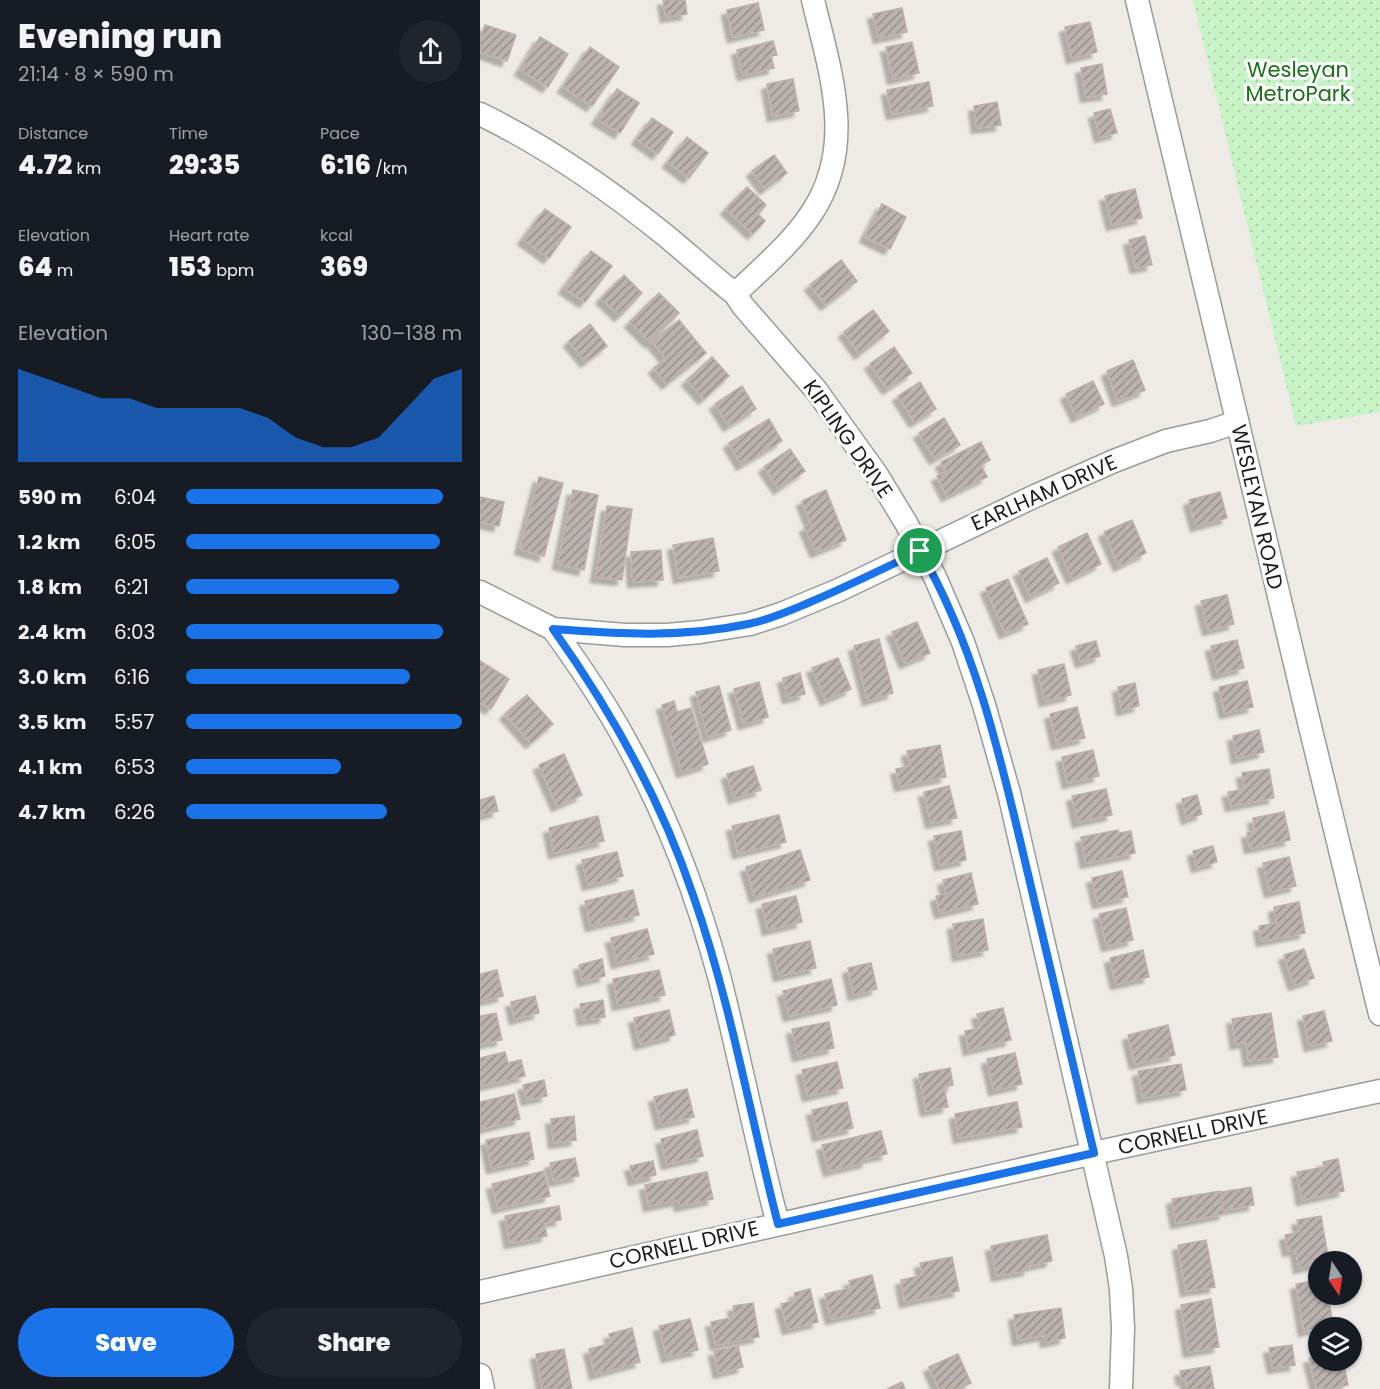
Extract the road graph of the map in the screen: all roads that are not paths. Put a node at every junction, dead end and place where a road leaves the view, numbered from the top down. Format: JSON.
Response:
{"nodes":[{"id":1,"x":813,"y":0,"type":"edge"},
{"id":2,"x":1137,"y":0,"type":"edge"},
{"id":3,"x":480,"y":114,"type":"edge"},
{"id":4,"x":735,"y":294,"type":"junction"},
{"id":5,"x":1237,"y":422,"type":"junction"},
{"id":6,"x":920,"y":551,"type":"junction"},
{"id":7,"x":480,"y":592,"type":"edge"},
{"id":8,"x":553,"y":629,"type":"junction"},
{"id":9,"x":1380,"y":1014,"type":"edge"},
{"id":10,"x":1380,"y":1091,"type":"edge"},
{"id":11,"x":1094,"y":1153,"type":"junction"},
{"id":12,"x":778,"y":1224,"type":"junction"},
{"id":13,"x":480,"y":1292,"type":"edge"},
{"id":14,"x":480,"y":1375,"type":"edge"},
{"id":15,"x":1115,"y":1388,"type":"edge"},
{"id":16,"x":483,"y":1389,"type":"edge"}],
"edges":[{"from":1,"to":4,"type":"street"},
{"from":2,"to":5,"type":"street","name":"WESLEYAN ROAD"},
{"from":3,"to":4,"type":"street","name":"KIPLING DRIVE"},
{"from":4,"to":6,"type":"street","name":"KIPLING DRIVE"},
{"from":5,"to":6,"type":"street","name":"EARLHAM DRIVE"},
{"from":5,"to":9,"type":"street","name":"WESLEYAN ROAD"},
{"from":6,"to":8,"type":"street","name":"EARLHAM DRIVE"},
{"from":6,"to":11,"type":"street","name":"KIPLING DRIVE"},
{"from":7,"to":8,"type":"street","name":"EARLHAM DRIVE"},
{"from":8,"to":12,"type":"street"},
{"from":10,"to":11,"type":"street","name":"CORNELL DRIVE"},
{"from":11,"to":12,"type":"street","name":"CORNELL DRIVE"},
{"from":11,"to":15,"type":"street","name":"KIPLING DRIVE"},
{"from":12,"to":13,"type":"street","name":"CORNELL DRIVE"},
{"from":14,"to":16,"type":"street"}]}
